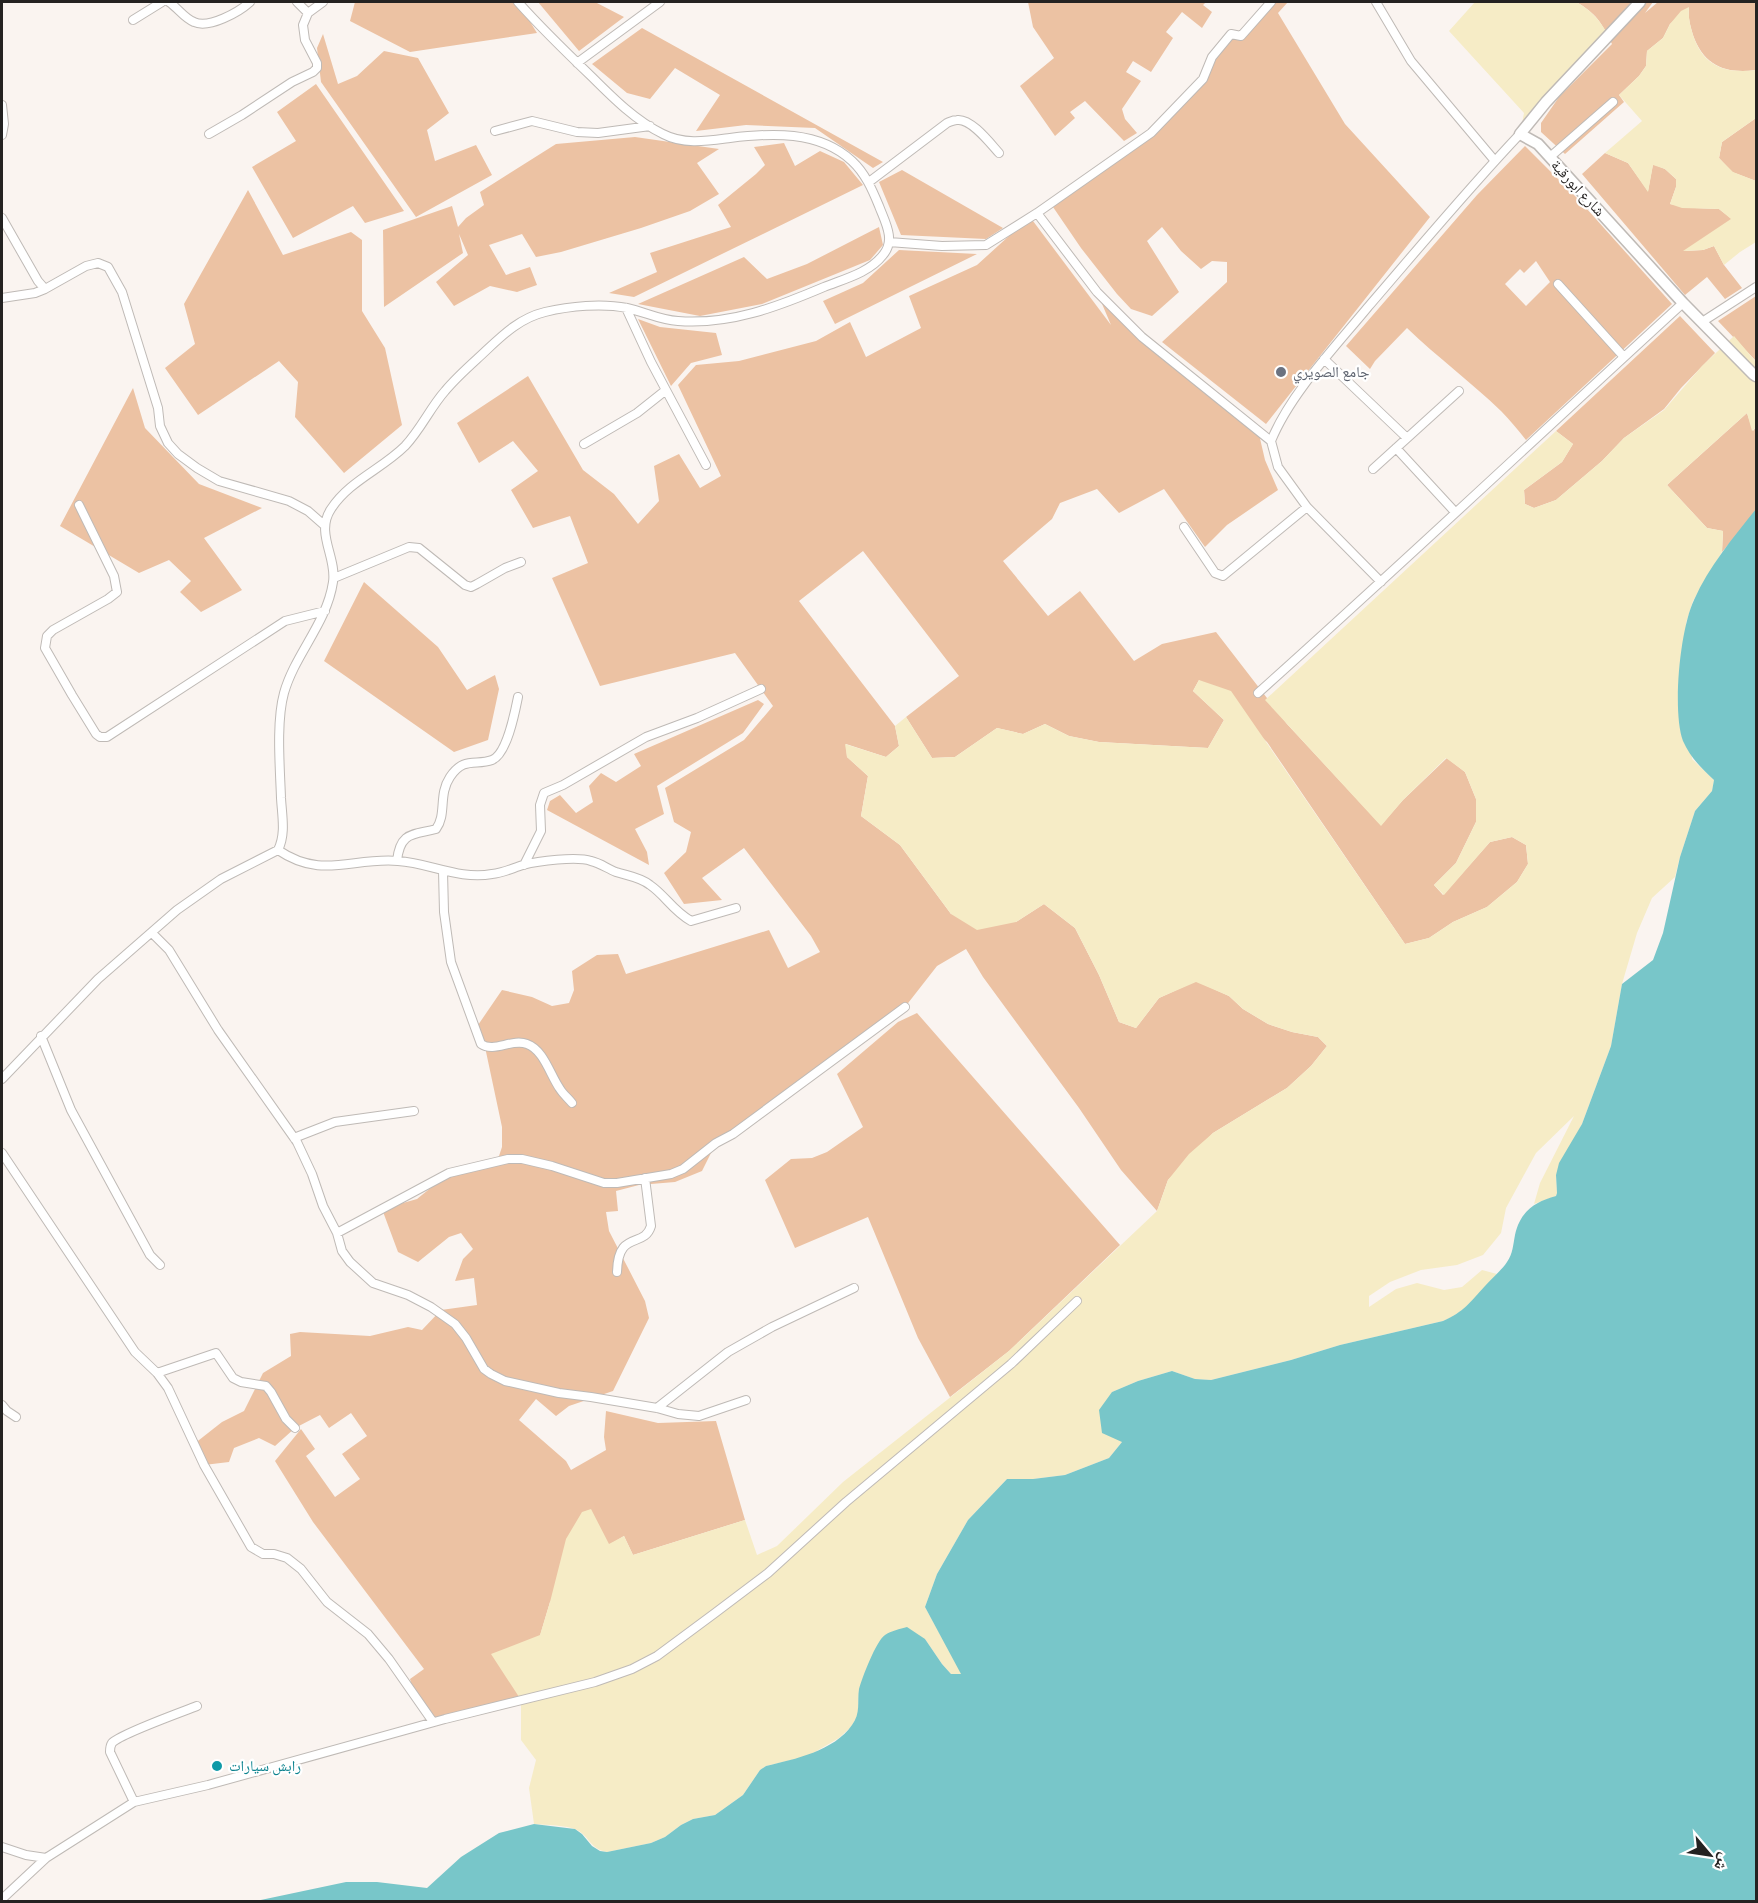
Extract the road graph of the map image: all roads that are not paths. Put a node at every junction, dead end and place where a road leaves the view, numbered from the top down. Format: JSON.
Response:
{"nodes":[{"id":1,"x":162,"y":2,"type":"edge"},
{"id":2,"x":169,"y":2,"type":"edge"},
{"id":3,"x":250,"y":2,"type":"edge"},
{"id":4,"x":297,"y":2,"type":"edge"},
{"id":5,"x":323,"y":2,"type":"edge"},
{"id":6,"x":518,"y":2,"type":"edge"},
{"id":7,"x":660,"y":2,"type":"edge"},
{"id":8,"x":1270,"y":2,"type":"edge"},
{"id":9,"x":1376,"y":2,"type":"edge"},
{"id":10,"x":1640,"y":2,"type":"edge"},
{"id":11,"x":308,"y":13,"type":"junction"},
{"id":12,"x":133,"y":20,"type":"dead end"},
{"id":13,"x":577,"y":63,"type":"junction"},
{"id":14,"x":1613,"y":102,"type":"dead end"},
{"id":15,"x":2,"y":105,"type":"edge"},
{"id":16,"x":650,"y":126,"type":"junction"},
{"id":17,"x":495,"y":131,"type":"dead end"},
{"id":18,"x":209,"y":134,"type":"dead end"},
{"id":19,"x":1520,"y":134,"type":"junction"},
{"id":20,"x":2,"y":135,"type":"edge"},
{"id":21,"x":999,"y":153,"type":"dead end"},
{"id":22,"x":1550,"y":157,"type":"junction"},
{"id":23,"x":1495,"y":161,"type":"junction"},
{"id":24,"x":868,"y":182,"type":"junction"},
{"id":25,"x":1036,"y":213,"type":"junction"},
{"id":26,"x":2,"y":218,"type":"edge"},
{"id":27,"x":889,"y":242,"type":"junction"},
{"id":28,"x":1558,"y":284,"type":"dead end"},
{"id":29,"x":1756,"y":287,"type":"edge"},
{"id":30,"x":45,"y":289,"type":"junction"},
{"id":31,"x":2,"y":298,"type":"edge"},
{"id":32,"x":1683,"y":303,"type":"junction"},
{"id":33,"x":626,"y":308,"type":"junction"},
{"id":34,"x":1702,"y":322,"type":"junction"},
{"id":35,"x":1624,"y":357,"type":"junction"},
{"id":36,"x":1324,"y":360,"type":"junction"},
{"id":37,"x":1756,"y":376,"type":"edge"},
{"id":38,"x":666,"y":390,"type":"junction"},
{"id":39,"x":1459,"y":391,"type":"dead end"},
{"id":40,"x":1407,"y":438,"type":"junction"},
{"id":41,"x":1270,"y":441,"type":"junction"},
{"id":42,"x":584,"y":444,"type":"dead end"},
{"id":43,"x":1396,"y":448,"type":"junction"},
{"id":44,"x":706,"y":465,"type":"dead end"},
{"id":45,"x":1373,"y":469,"type":"dead end"},
{"id":46,"x":79,"y":505,"type":"dead end"},
{"id":47,"x":1307,"y":507,"type":"junction"},
{"id":48,"x":1455,"y":512,"type":"junction"},
{"id":49,"x":324,"y":525,"type":"junction"},
{"id":50,"x":1184,"y":527,"type":"dead end"},
{"id":51,"x":521,"y":562,"type":"dead end"},
{"id":52,"x":334,"y":578,"type":"junction"},
{"id":53,"x":1381,"y":582,"type":"junction"},
{"id":54,"x":325,"y":610,"type":"junction"},
{"id":55,"x":761,"y":689,"type":"dead end"},
{"id":56,"x":1258,"y":693,"type":"dead end"},
{"id":57,"x":518,"y":697,"type":"dead end"},
{"id":58,"x":278,"y":850,"type":"junction"},
{"id":59,"x":397,"y":861,"type":"junction"},
{"id":60,"x":524,"y":865,"type":"junction"},
{"id":61,"x":443,"y":871,"type":"junction"},
{"id":62,"x":736,"y":908,"type":"dead end"},
{"id":63,"x":152,"y":933,"type":"junction"},
{"id":64,"x":905,"y":1007,"type":"dead end"},
{"id":65,"x":41,"y":1036,"type":"junction"},
{"id":66,"x":2,"y":1079,"type":"edge"},
{"id":67,"x":572,"y":1103,"type":"dead end"},
{"id":68,"x":414,"y":1111,"type":"dead end"},
{"id":69,"x":294,"y":1138,"type":"junction"},
{"id":70,"x":2,"y":1153,"type":"edge"},
{"id":71,"x":645,"y":1178,"type":"junction"},
{"id":72,"x":337,"y":1233,"type":"junction"},
{"id":73,"x":160,"y":1265,"type":"dead end"},
{"id":74,"x":617,"y":1272,"type":"dead end"},
{"id":75,"x":854,"y":1288,"type":"dead end"},
{"id":76,"x":1077,"y":1301,"type":"dead end"},
{"id":77,"x":157,"y":1373,"type":"junction"},
{"id":78,"x":746,"y":1400,"type":"dead end"},
{"id":79,"x":2,"y":1405,"type":"edge"},
{"id":80,"x":657,"y":1408,"type":"junction"},
{"id":81,"x":16,"y":1417,"type":"dead end"},
{"id":82,"x":294,"y":1428,"type":"dead end"},
{"id":83,"x":197,"y":1706,"type":"dead end"},
{"id":84,"x":433,"y":1722,"type":"junction"},
{"id":85,"x":134,"y":1802,"type":"junction"},
{"id":86,"x":2,"y":1847,"type":"edge"},
{"id":87,"x":46,"y":1858,"type":"junction"},
{"id":88,"x":2,"y":1899,"type":"edge"}],
"edges":[{"from":1,"to":12,"type":"street"},
{"from":2,"to":3,"type":"street"},
{"from":4,"to":11,"type":"street"},
{"from":5,"to":11,"type":"street"},
{"from":6,"to":13,"type":"street"},
{"from":7,"to":13,"type":"street"},
{"from":8,"to":25,"type":"street"},
{"from":9,"to":23,"type":"street"},
{"from":10,"to":19,"type":"main road"},
{"from":11,"to":18,"type":"street"},
{"from":13,"to":16,"type":"street"},
{"from":14,"to":22,"type":"street"},
{"from":15,"to":20,"type":"street"},
{"from":16,"to":17,"type":"street"},
{"from":16,"to":24,"type":"street"},
{"from":19,"to":22,"type":"main road","name":"شارع ابورقية"},
{"from":19,"to":23,"type":"street"},
{"from":21,"to":24,"type":"street"},
{"from":22,"to":32,"type":"main road","name":"شارع ابورقية"},
{"from":23,"to":36,"type":"street"},
{"from":24,"to":27,"type":"street"},
{"from":25,"to":27,"type":"street"},
{"from":25,"to":41,"type":"street"},
{"from":26,"to":30,"type":"street"},
{"from":27,"to":33,"type":"street"},
{"from":28,"to":35,"type":"street"},
{"from":29,"to":34,"type":"street"},
{"from":30,"to":31,"type":"street"},
{"from":30,"to":49,"type":"street"},
{"from":32,"to":34,"type":"main road","name":"شارع ابورقية"},
{"from":32,"to":35,"type":"street"},
{"from":33,"to":38,"type":"street"},
{"from":33,"to":49,"type":"street"},
{"from":34,"to":37,"type":"main road","name":"شارع ابورقية"},
{"from":35,"to":48,"type":"street"},
{"from":36,"to":40,"type":"street"},
{"from":36,"to":41,"type":"street"},
{"from":38,"to":42,"type":"street"},
{"from":38,"to":44,"type":"street"},
{"from":39,"to":40,"type":"street"},
{"from":40,"to":43,"type":"street"},
{"from":41,"to":47,"type":"street"},
{"from":43,"to":45,"type":"street"},
{"from":43,"to":48,"type":"street"},
{"from":46,"to":54,"type":"street"},
{"from":47,"to":50,"type":"street"},
{"from":47,"to":53,"type":"street"},
{"from":48,"to":53,"type":"street"},
{"from":49,"to":52,"type":"street"},
{"from":51,"to":52,"type":"street"},
{"from":52,"to":54,"type":"street"},
{"from":53,"to":56,"type":"street"},
{"from":54,"to":58,"type":"street"},
{"from":55,"to":60,"type":"street"},
{"from":57,"to":59,"type":"street"},
{"from":58,"to":59,"type":"street"},
{"from":58,"to":63,"type":"street"},
{"from":59,"to":61,"type":"street"},
{"from":60,"to":61,"type":"street"},
{"from":60,"to":62,"type":"street"},
{"from":61,"to":67,"type":"street"},
{"from":63,"to":65,"type":"street"},
{"from":63,"to":69,"type":"street"},
{"from":64,"to":71,"type":"street"},
{"from":65,"to":66,"type":"street"},
{"from":65,"to":73,"type":"street"},
{"from":68,"to":69,"type":"street"},
{"from":69,"to":72,"type":"street"},
{"from":70,"to":77,"type":"street"},
{"from":71,"to":72,"type":"street"},
{"from":71,"to":74,"type":"street"},
{"from":72,"to":80,"type":"street"},
{"from":75,"to":80,"type":"street"},
{"from":76,"to":84,"type":"street"},
{"from":77,"to":82,"type":"street"},
{"from":77,"to":84,"type":"street"},
{"from":78,"to":80,"type":"street"},
{"from":79,"to":81,"type":"street"},
{"from":83,"to":85,"type":"street"},
{"from":84,"to":85,"type":"street"},
{"from":85,"to":87,"type":"street"},
{"from":86,"to":87,"type":"street"},
{"from":87,"to":88,"type":"street"}]}
